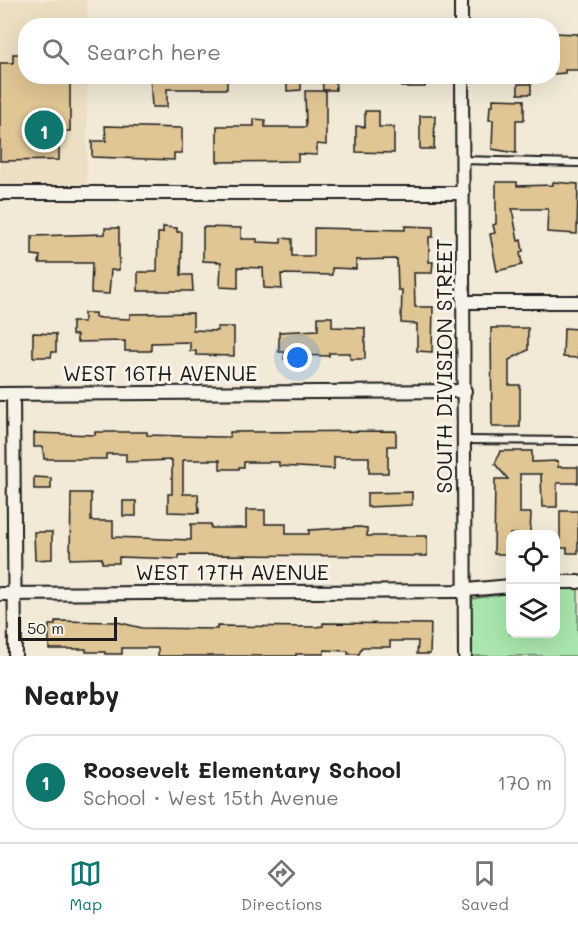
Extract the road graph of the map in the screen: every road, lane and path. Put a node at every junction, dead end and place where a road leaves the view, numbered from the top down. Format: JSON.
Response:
{"nodes":[{"id":1,"x":461,"y":0,"type":"edge"},
{"id":2,"x":461,"y":18,"type":"edge"},
{"id":3,"x":462,"y":84,"type":"edge"},
{"id":4,"x":463,"y":160,"type":"junction"},
{"id":5,"x":578,"y":163,"type":"edge"},
{"id":6,"x":0,"y":193,"type":"edge"},
{"id":7,"x":463,"y":193,"type":"junction"},
{"id":8,"x":465,"y":302,"type":"junction"},
{"id":9,"x":578,"y":302,"type":"edge"},
{"id":10,"x":465,"y":391,"type":"junction"},
{"id":11,"x":0,"y":394,"type":"edge"},
{"id":12,"x":13,"y":394,"type":"junction"},
{"id":13,"x":465,"y":440,"type":"junction"},
{"id":14,"x":578,"y":441,"type":"edge"},
{"id":15,"x":560,"y":582,"type":"edge"},
{"id":16,"x":578,"y":582,"type":"edge"},
{"id":17,"x":506,"y":586,"type":"edge"},
{"id":18,"x":465,"y":591,"type":"junction"},
{"id":19,"x":0,"y":594,"type":"edge"},
{"id":20,"x":14,"y":594,"type":"junction"},
{"id":21,"x":15,"y":656,"type":"edge"},
{"id":22,"x":465,"y":656,"type":"edge"}],
"edges":[{"from":1,"to":2,"type":"street"},
{"from":3,"to":4,"type":"street","name":"SOUTH DIVISION STREET"},
{"from":4,"to":5,"type":"lane"},
{"from":4,"to":7,"type":"street","name":"SOUTH DIVISION STREET"},
{"from":6,"to":7,"type":"street"},
{"from":7,"to":8,"type":"street","name":"SOUTH DIVISION STREET"},
{"from":8,"to":9,"type":"street"},
{"from":8,"to":10,"type":"street","name":"SOUTH DIVISION STREET"},
{"from":10,"to":12,"type":"street","name":"WEST 16TH AVENUE"},
{"from":10,"to":13,"type":"street","name":"SOUTH DIVISION STREET"},
{"from":11,"to":12,"type":"street","name":"WEST 16TH AVENUE"},
{"from":12,"to":20,"type":"street"},
{"from":13,"to":14,"type":"lane"},
{"from":13,"to":18,"type":"street","name":"SOUTH DIVISION STREET"},
{"from":15,"to":16,"type":"street"},
{"from":17,"to":18,"type":"street","name":"WEST 17TH AVENUE"},
{"from":18,"to":20,"type":"street","name":"WEST 17TH AVENUE"},
{"from":18,"to":22,"type":"street","name":"SOUTH DIVISION STREET"},
{"from":19,"to":20,"type":"street","name":"WEST 17TH AVENUE"},
{"from":20,"to":21,"type":"street"}]}
